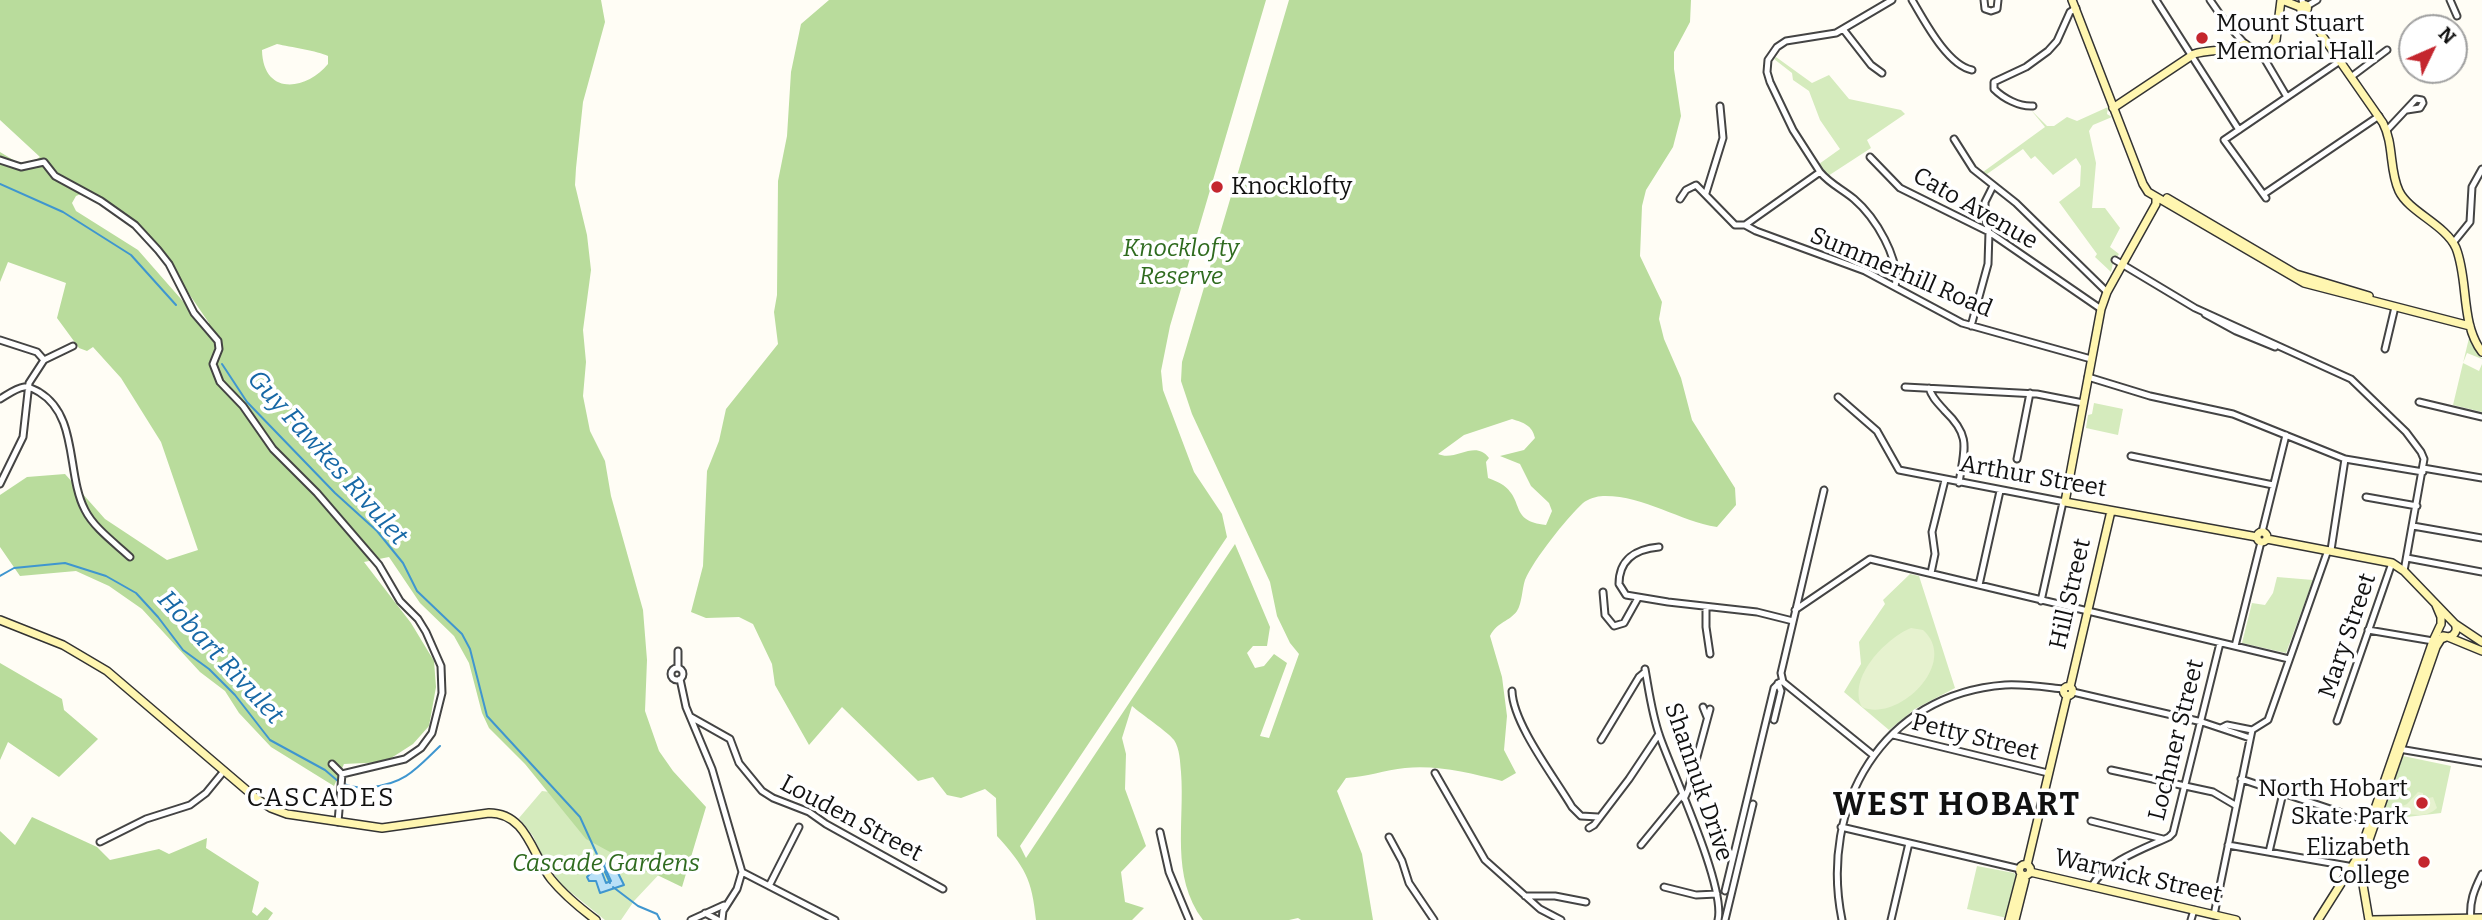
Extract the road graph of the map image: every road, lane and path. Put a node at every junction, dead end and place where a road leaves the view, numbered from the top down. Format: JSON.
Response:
{"nodes":[{"id":1,"x":1892,"y":0,"type":"edge"},
{"id":2,"x":1912,"y":0,"type":"edge"},
{"id":3,"x":1984,"y":0,"type":"edge"},
{"id":4,"x":1998,"y":0,"type":"edge"},
{"id":5,"x":2072,"y":0,"type":"edge"},
{"id":6,"x":2156,"y":0,"type":"edge"},
{"id":7,"x":2210,"y":0,"type":"edge"},
{"id":8,"x":2281,"y":0,"type":"edge"},
{"id":9,"x":2317,"y":0,"type":"edge"},
{"id":10,"x":2303,"y":6,"type":"edge"},
{"id":11,"x":2076,"y":8,"type":"junction"},
{"id":12,"x":1843,"y":29,"type":"junction"},
{"id":13,"x":2245,"y":44,"type":"junction"},
{"id":14,"x":2387,"y":50,"type":"dead end"},
{"id":15,"x":2191,"y":55,"type":"junction"},
{"id":16,"x":2264,"y":58,"type":"junction"},
{"id":17,"x":2340,"y":61,"type":"junction"},
{"id":18,"x":1972,"y":70,"type":"dead end"},
{"id":19,"x":1882,"y":73,"type":"dead end"},
{"id":20,"x":2351,"y":77,"type":"junction"},
{"id":21,"x":2287,"y":97,"type":"junction"},
{"id":22,"x":1720,"y":106,"type":"dead end"},
{"id":23,"x":2029,"y":108,"type":"dead end"},
{"id":24,"x":2113,"y":108,"type":"junction"},
{"id":25,"x":2407,"y":110,"type":"dead end"},
{"id":26,"x":2379,"y":116,"type":"junction"},
{"id":27,"x":2239,"y":130,"type":"junction"},
{"id":28,"x":2387,"y":130,"type":"junction"},
{"id":29,"x":1954,"y":139,"type":"dead end"},
{"id":30,"x":1870,"y":157,"type":"dead end"},
{"id":31,"x":0,"y":160,"type":"edge"},
{"id":32,"x":2481,"y":171,"type":"edge"},
{"id":33,"x":1820,"y":172,"type":"junction"},
{"id":34,"x":1993,"y":186,"type":"junction"},
{"id":35,"x":2146,"y":189,"type":"junction"},
{"id":36,"x":1706,"y":193,"type":"junction"},
{"id":37,"x":2156,"y":197,"type":"junction"},
{"id":38,"x":1680,"y":199,"type":"dead end"},
{"id":39,"x":2151,"y":209,"type":"junction"},
{"id":40,"x":1745,"y":225,"type":"junction"},
{"id":41,"x":1989,"y":232,"type":"junction"},
{"id":42,"x":2454,"y":243,"type":"junction"},
{"id":43,"x":2119,"y":263,"type":"junction"},
{"id":44,"x":1895,"y":287,"type":"junction"},
{"id":45,"x":2107,"y":292,"type":"junction"},
{"id":46,"x":2395,"y":307,"type":"junction"},
{"id":47,"x":2101,"y":309,"type":"junction"},
{"id":48,"x":1971,"y":326,"type":"junction"},
{"id":49,"x":2470,"y":326,"type":"junction"},
{"id":50,"x":0,"y":340,"type":"edge"},
{"id":51,"x":73,"y":346,"type":"dead end"},
{"id":52,"x":2385,"y":349,"type":"dead end"},
{"id":53,"x":2482,"y":352,"type":"edge"},
{"id":54,"x":2091,"y":359,"type":"junction"},
{"id":55,"x":44,"y":360,"type":"junction"},
{"id":56,"x":2088,"y":377,"type":"junction"},
{"id":57,"x":27,"y":387,"type":"junction"},
{"id":58,"x":1905,"y":387,"type":"dead end"},
{"id":59,"x":1929,"y":388,"type":"junction"},
{"id":60,"x":2030,"y":393,"type":"junction"},
{"id":61,"x":1838,"y":397,"type":"dead end"},
{"id":62,"x":0,"y":399,"type":"edge"},
{"id":63,"x":2419,"y":402,"type":"dead end"},
{"id":64,"x":2083,"y":403,"type":"junction"},
{"id":65,"x":2482,"y":417,"type":"edge"},
{"id":66,"x":2286,"y":435,"type":"junction"},
{"id":67,"x":2130,"y":456,"type":"dead end"},
{"id":68,"x":2017,"y":459,"type":"dead end"},
{"id":69,"x":2345,"y":459,"type":"junction"},
{"id":70,"x":2423,"y":470,"type":"junction"},
{"id":71,"x":2482,"y":478,"type":"edge"},
{"id":72,"x":1945,"y":480,"type":"junction"},
{"id":73,"x":1959,"y":483,"type":"junction"},
{"id":74,"x":0,"y":484,"type":"edge"},
{"id":75,"x":2273,"y":485,"type":"junction"},
{"id":76,"x":1824,"y":490,"type":"dead end"},
{"id":77,"x":2000,"y":491,"type":"junction"},
{"id":78,"x":2365,"y":497,"type":"dead end"},
{"id":79,"x":2064,"y":502,"type":"junction"},
{"id":80,"x":2417,"y":506,"type":"junction"},
{"id":81,"x":2111,"y":511,"type":"junction"},
{"id":82,"x":2413,"y":526,"type":"junction"},
{"id":83,"x":2262,"y":538,"type":"junction"},
{"id":84,"x":2482,"y":538,"type":"edge"},
{"id":85,"x":1659,"y":547,"type":"dead end"},
{"id":86,"x":2330,"y":550,"type":"junction"},
{"id":87,"x":130,"y":556,"type":"dead end"},
{"id":88,"x":2407,"y":558,"type":"junction"},
{"id":89,"x":2392,"y":563,"type":"junction"},
{"id":90,"x":2404,"y":571,"type":"junction"},
{"id":91,"x":2482,"y":572,"type":"edge"},
{"id":92,"x":1931,"y":573,"type":"junction"},
{"id":93,"x":1979,"y":585,"type":"junction"},
{"id":94,"x":1603,"y":592,"type":"dead end"},
{"id":95,"x":1638,"y":598,"type":"junction"},
{"id":96,"x":2041,"y":601,"type":"junction"},
{"id":97,"x":2436,"y":605,"type":"junction"},
{"id":98,"x":1706,"y":607,"type":"junction"},
{"id":99,"x":1795,"y":610,"type":"junction"},
{"id":100,"x":2086,"y":611,"type":"junction"},
{"id":101,"x":0,"y":620,"type":"edge"},
{"id":102,"x":1793,"y":621,"type":"junction"},
{"id":103,"x":2454,"y":623,"type":"junction"},
{"id":104,"x":2440,"y":625,"type":"junction"},
{"id":105,"x":2368,"y":629,"type":"junction"},
{"id":106,"x":2447,"y":637,"type":"junction"},
{"id":107,"x":2433,"y":641,"type":"junction"},
{"id":108,"x":2482,"y":642,"type":"edge"},
{"id":109,"x":2220,"y":643,"type":"junction"},
{"id":110,"x":2235,"y":646,"type":"junction"},
{"id":111,"x":678,"y":651,"type":"dead end"},
{"id":112,"x":2482,"y":651,"type":"edge"},
{"id":113,"x":1710,"y":654,"type":"dead end"},
{"id":114,"x":2288,"y":659,"type":"junction"},
{"id":115,"x":1781,"y":682,"type":"junction"},
{"id":116,"x":1512,"y":691,"type":"dead end"},
{"id":117,"x":2068,"y":691,"type":"junction"},
{"id":118,"x":1703,"y":707,"type":"dead end"},
{"id":119,"x":1710,"y":709,"type":"dead end"},
{"id":120,"x":691,"y":717,"type":"junction"},
{"id":121,"x":1707,"y":718,"type":"junction"},
{"id":122,"x":1774,"y":720,"type":"dead end"},
{"id":123,"x":2337,"y":721,"type":"dead end"},
{"id":124,"x":2202,"y":722,"type":"junction"},
{"id":125,"x":2221,"y":728,"type":"junction"},
{"id":126,"x":2252,"y":730,"type":"junction"},
{"id":127,"x":1659,"y":734,"type":"junction"},
{"id":128,"x":1893,"y":735,"type":"junction"},
{"id":129,"x":2250,"y":738,"type":"junction"},
{"id":130,"x":1601,"y":740,"type":"dead end"},
{"id":131,"x":2398,"y":749,"type":"junction"},
{"id":132,"x":1873,"y":755,"type":"junction"},
{"id":133,"x":2482,"y":763,"type":"edge"},
{"id":134,"x":332,"y":764,"type":"dead end"},
{"id":135,"x":2111,"y":770,"type":"dead end"},
{"id":136,"x":224,"y":771,"type":"junction"},
{"id":137,"x":1435,"y":773,"type":"dead end"},
{"id":138,"x":342,"y":774,"type":"junction"},
{"id":139,"x":2048,"y":774,"type":"junction"},
{"id":140,"x":2241,"y":779,"type":"junction"},
{"id":141,"x":2184,"y":785,"type":"junction"},
{"id":142,"x":2283,"y":793,"type":"junction"},
{"id":143,"x":1683,"y":797,"type":"junction"},
{"id":144,"x":1753,"y":804,"type":"dead end"},
{"id":145,"x":2235,"y":805,"type":"junction"},
{"id":146,"x":1598,"y":817,"type":"junction"},
{"id":147,"x":2091,"y":821,"type":"dead end"},
{"id":148,"x":338,"y":822,"type":"junction"},
{"id":149,"x":2372,"y":824,"type":"junction"},
{"id":150,"x":799,"y":827,"type":"dead end"},
{"id":151,"x":1841,"y":827,"type":"junction"},
{"id":152,"x":1589,"y":828,"type":"dead end"},
{"id":153,"x":1160,"y":832,"type":"dead end"},
{"id":154,"x":1389,"y":837,"type":"dead end"},
{"id":155,"x":2165,"y":839,"type":"junction"},
{"id":156,"x":100,"y":842,"type":"dead end"},
{"id":157,"x":1909,"y":843,"type":"junction"},
{"id":158,"x":1641,"y":845,"type":"dead end"},
{"id":159,"x":2228,"y":845,"type":"junction"},
{"id":160,"x":2269,"y":852,"type":"junction"},
{"id":161,"x":2353,"y":867,"type":"junction"},
{"id":162,"x":2025,"y":871,"type":"junction"},
{"id":163,"x":742,"y":872,"type":"junction"},
{"id":164,"x":2361,"y":873,"type":"junction"},
{"id":165,"x":2482,"y":874,"type":"edge"},
{"id":166,"x":769,"y":886,"type":"junction"},
{"id":167,"x":2092,"y":886,"type":"junction"},
{"id":168,"x":1664,"y":887,"type":"dead end"},
{"id":169,"x":943,"y":889,"type":"dead end"},
{"id":170,"x":1725,"y":891,"type":"dead end"},
{"id":171,"x":1717,"y":894,"type":"junction"},
{"id":172,"x":1525,"y":896,"type":"junction"},
{"id":173,"x":729,"y":901,"type":"junction"},
{"id":174,"x":1586,"y":902,"type":"dead end"},
{"id":175,"x":2194,"y":910,"type":"junction"},
{"id":176,"x":705,"y":913,"type":"junction"},
{"id":177,"x":2214,"y":915,"type":"junction"},
{"id":178,"x":2482,"y":918,"type":"edge"},
{"id":179,"x":2471,"y":919,"type":"edge"},
{"id":180,"x":596,"y":920,"type":"edge"},
{"id":181,"x":691,"y":920,"type":"edge"},
{"id":182,"x":720,"y":920,"type":"edge"},
{"id":183,"x":835,"y":920,"type":"edge"},
{"id":184,"x":1189,"y":920,"type":"edge"},
{"id":185,"x":1434,"y":920,"type":"edge"},
{"id":186,"x":1561,"y":920,"type":"edge"},
{"id":187,"x":1718,"y":920,"type":"edge"},
{"id":188,"x":1725,"y":920,"type":"edge"},
{"id":189,"x":1842,"y":920,"type":"edge"},
{"id":190,"x":1891,"y":920,"type":"edge"},
{"id":191,"x":2010,"y":920,"type":"edge"},
{"id":192,"x":2015,"y":920,"type":"edge"},
{"id":193,"x":2191,"y":920,"type":"edge"},
{"id":194,"x":2236,"y":920,"type":"edge"},
{"id":195,"x":2318,"y":920,"type":"edge"},
{"id":196,"x":2371,"y":920,"type":"edge"}],
"edges":[{"from":1,"to":12,"type":"street"},
{"from":2,"to":18,"type":"street"},
{"from":3,"to":4,"type":"street"},
{"from":5,"to":11,"type":"street"},
{"from":6,"to":15,"type":"street"},
{"from":7,"to":13,"type":"street"},
{"from":8,"to":10,"type":"street"},
{"from":8,"to":16,"type":"street"},
{"from":9,"to":10,"type":"street"},
{"from":10,"to":17,"type":"street"},
{"from":11,"to":23,"type":"street"},
{"from":11,"to":24,"type":"street"},
{"from":12,"to":19,"type":"street"},
{"from":12,"to":33,"type":"street"},
{"from":13,"to":15,"type":"street"},
{"from":13,"to":16,"type":"street"},
{"from":14,"to":20,"type":"street"},
{"from":15,"to":24,"type":"street"},
{"from":15,"to":27,"type":"street"},
{"from":16,"to":21,"type":"street"},
{"from":17,"to":20,"type":"street"},
{"from":17,"to":21,"type":"street"},
{"from":20,"to":26,"type":"street"},
{"from":21,"to":27,"type":"street"},
{"from":22,"to":36,"type":"street"},
{"from":24,"to":35,"type":"street"},
{"from":25,"to":28,"type":"street"},
{"from":26,"to":27,"type":"street"},
{"from":26,"to":28,"type":"street"},
{"from":28,"to":42,"type":"street"},
{"from":29,"to":34,"type":"street"},
{"from":30,"to":41,"type":"street","name":"Cato Avenue"},
{"from":31,"to":138,"type":"street"},
{"from":32,"to":42,"type":"street"},
{"from":33,"to":40,"type":"street"},
{"from":33,"to":44,"type":"street"},
{"from":34,"to":41,"type":"street"},
{"from":34,"to":45,"type":"street"},
{"from":35,"to":37,"type":"street"},
{"from":35,"to":39,"type":"street"},
{"from":36,"to":38,"type":"street"},
{"from":36,"to":40,"type":"street","name":"Summerhill Road"},
{"from":37,"to":39,"type":"street"},
{"from":37,"to":46,"type":"street"},
{"from":39,"to":43,"type":"street"},
{"from":40,"to":44,"type":"street","name":"Summerhill Road"},
{"from":41,"to":47,"type":"street","name":"Cato Avenue"},
{"from":41,"to":48,"type":"street"},
{"from":42,"to":49,"type":"street"},
{"from":43,"to":45,"type":"street"},
{"from":43,"to":70,"type":"street"},
{"from":44,"to":48,"type":"street","name":"Summerhill Road"},
{"from":45,"to":47,"type":"street"},
{"from":46,"to":49,"type":"street"},
{"from":46,"to":52,"type":"street"},
{"from":47,"to":54,"type":"street"},
{"from":48,"to":54,"type":"street","name":"Summerhill Road"},
{"from":49,"to":53,"type":"street"},
{"from":50,"to":55,"type":"street"},
{"from":51,"to":55,"type":"street"},
{"from":54,"to":56,"type":"street"},
{"from":55,"to":57,"type":"street"},
{"from":56,"to":64,"type":"street"},
{"from":56,"to":66,"type":"street"},
{"from":57,"to":62,"type":"street"},
{"from":57,"to":74,"type":"street"},
{"from":57,"to":87,"type":"street"},
{"from":58,"to":59,"type":"street"},
{"from":59,"to":60,"type":"street"},
{"from":59,"to":73,"type":"street"},
{"from":60,"to":64,"type":"street"},
{"from":60,"to":68,"type":"street"},
{"from":61,"to":72,"type":"street","name":"Arthur Street"},
{"from":63,"to":65,"type":"street"},
{"from":64,"to":79,"type":"street"},
{"from":66,"to":69,"type":"street"},
{"from":66,"to":75,"type":"street","name":"Lochner Street"},
{"from":67,"to":75,"type":"street"},
{"from":69,"to":70,"type":"street"},
{"from":69,"to":86,"type":"street"},
{"from":70,"to":71,"type":"street"},
{"from":70,"to":80,"type":"street"},
{"from":72,"to":73,"type":"street","name":"Arthur Street"},
{"from":72,"to":92,"type":"street"},
{"from":73,"to":77,"type":"street","name":"Arthur Street"},
{"from":75,"to":83,"type":"street","name":"Lochner Street"},
{"from":76,"to":99,"type":"street"},
{"from":77,"to":79,"type":"street","name":"Arthur Street"},
{"from":77,"to":93,"type":"street"},
{"from":78,"to":80,"type":"street"},
{"from":79,"to":81,"type":"street","name":"Arthur Street"},
{"from":79,"to":96,"type":"street"},
{"from":80,"to":82,"type":"street"},
{"from":81,"to":83,"type":"street","name":"Arthur Street"},
{"from":81,"to":100,"type":"street","name":"Hill Street"},
{"from":82,"to":84,"type":"street"},
{"from":82,"to":88,"type":"street"},
{"from":83,"to":86,"type":"street","name":"Arthur Street"},
{"from":83,"to":110,"type":"street","name":"Lochner Street"},
{"from":85,"to":95,"type":"street"},
{"from":86,"to":89,"type":"street","name":"Arthur Street"},
{"from":86,"to":114,"type":"street"},
{"from":88,"to":90,"type":"street"},
{"from":88,"to":91,"type":"street"},
{"from":89,"to":90,"type":"street","name":"Arthur Street"},
{"from":89,"to":105,"type":"street","name":"Mary Street"},
{"from":90,"to":97,"type":"street","name":"Arthur Street"},
{"from":92,"to":93,"type":"street"},
{"from":92,"to":99,"type":"street"},
{"from":93,"to":96,"type":"street"},
{"from":94,"to":95,"type":"street"},
{"from":95,"to":98,"type":"street"},
{"from":96,"to":100,"type":"street"},
{"from":97,"to":103,"type":"street","name":"Arthur Street"},
{"from":97,"to":104,"type":"street","name":"Arthur Street"},
{"from":98,"to":102,"type":"street"},
{"from":98,"to":113,"type":"street"},
{"from":99,"to":102,"type":"street"},
{"from":100,"to":109,"type":"street"},
{"from":100,"to":117,"type":"street","name":"Hill Street"},
{"from":101,"to":136,"type":"street"},
{"from":102,"to":115,"type":"street"},
{"from":103,"to":104,"type":"street"},
{"from":103,"to":106,"type":"street"},
{"from":103,"to":108,"type":"street","name":"Arthur Street"},
{"from":104,"to":106,"type":"street"},
{"from":104,"to":107,"type":"street"},
{"from":105,"to":107,"type":"street"},
{"from":105,"to":123,"type":"street","name":"Mary Street"},
{"from":106,"to":112,"type":"street"},
{"from":106,"to":131,"type":"street"},
{"from":107,"to":131,"type":"street"},
{"from":109,"to":110,"type":"street"},
{"from":109,"to":124,"type":"street","name":"Lochner Street"},
{"from":110,"to":114,"type":"street"},
{"from":111,"to":120,"type":"street"},
{"from":114,"to":126,"type":"street"},
{"from":115,"to":122,"type":"street"},
{"from":115,"to":132,"type":"street"},
{"from":115,"to":170,"type":"street"},
{"from":116,"to":146,"type":"street"},
{"from":117,"to":124,"type":"street"},
{"from":117,"to":128,"type":"street"},
{"from":117,"to":139,"type":"street","name":"Hill Street"},
{"from":118,"to":121,"type":"street"},
{"from":119,"to":121,"type":"street"},
{"from":120,"to":163,"type":"street"},
{"from":120,"to":169,"type":"street","name":"Louden Street"},
{"from":121,"to":143,"type":"street"},
{"from":124,"to":125,"type":"street"},
{"from":124,"to":141,"type":"street","name":"Lochner Street"},
{"from":125,"to":126,"type":"street"},
{"from":125,"to":129,"type":"street"},
{"from":126,"to":129,"type":"street"},
{"from":127,"to":130,"type":"street","name":"Shannuk Drive"},
{"from":127,"to":143,"type":"street","name":"Shannuk Drive"},
{"from":127,"to":146,"type":"street"},
{"from":128,"to":132,"type":"street"},
{"from":128,"to":139,"type":"street","name":"Petty Street"},
{"from":129,"to":140,"type":"street"},
{"from":131,"to":133,"type":"street"},
{"from":131,"to":149,"type":"street"},
{"from":132,"to":151,"type":"street"},
{"from":134,"to":138,"type":"street"},
{"from":135,"to":141,"type":"street"},
{"from":136,"to":148,"type":"street"},
{"from":136,"to":156,"type":"street"},
{"from":137,"to":172,"type":"street"},
{"from":138,"to":148,"type":"street"},
{"from":139,"to":162,"type":"street","name":"Hill Street"},
{"from":140,"to":142,"type":"street"},
{"from":140,"to":145,"type":"street"},
{"from":141,"to":145,"type":"street"},
{"from":141,"to":155,"type":"street","name":"Lochner Street"},
{"from":142,"to":149,"type":"street"},
{"from":142,"to":160,"type":"street"},
{"from":143,"to":158,"type":"street"},
{"from":143,"to":171,"type":"street","name":"Shannuk Drive"},
{"from":144,"to":188,"type":"street"},
{"from":145,"to":159,"type":"street"},
{"from":146,"to":152,"type":"street"},
{"from":147,"to":155,"type":"street"},
{"from":148,"to":180,"type":"street"},
{"from":149,"to":161,"type":"street"},
{"from":149,"to":164,"type":"street"},
{"from":150,"to":166,"type":"street"},
{"from":151,"to":157,"type":"street","name":"Warwick Street"},
{"from":151,"to":189,"type":"street"},
{"from":153,"to":184,"type":"street"},
{"from":154,"to":185,"type":"street"},
{"from":155,"to":167,"type":"street","name":"Lochner Street"},
{"from":157,"to":162,"type":"street","name":"Warwick Street"},
{"from":157,"to":190,"type":"street"},
{"from":159,"to":160,"type":"street"},
{"from":159,"to":177,"type":"street"},
{"from":160,"to":161,"type":"street"},
{"from":161,"to":164,"type":"street"},
{"from":161,"to":195,"type":"street"},
{"from":162,"to":167,"type":"street","name":"Warwick Street"},
{"from":162,"to":191,"type":"street","name":"Hill Street"},
{"from":162,"to":192,"type":"street","name":"Hill Street"},
{"from":163,"to":166,"type":"street"},
{"from":163,"to":173,"type":"street"},
{"from":164,"to":196,"type":"street"},
{"from":165,"to":179,"type":"street"},
{"from":166,"to":183,"type":"street"},
{"from":167,"to":175,"type":"street","name":"Warwick Street"},
{"from":168,"to":171,"type":"street"},
{"from":171,"to":187,"type":"street","name":"Shannuk Drive"},
{"from":172,"to":174,"type":"street"},
{"from":172,"to":186,"type":"street"},
{"from":173,"to":176,"type":"street"},
{"from":173,"to":182,"type":"street"},
{"from":175,"to":177,"type":"street","name":"Warwick Street"},
{"from":175,"to":193,"type":"street"},
{"from":176,"to":181,"type":"street"},
{"from":176,"to":182,"type":"street"},
{"from":177,"to":194,"type":"street","name":"Warwick Street"},
{"from":178,"to":179,"type":"street"},
{"from":179,"to":196,"type":"street"}]}
